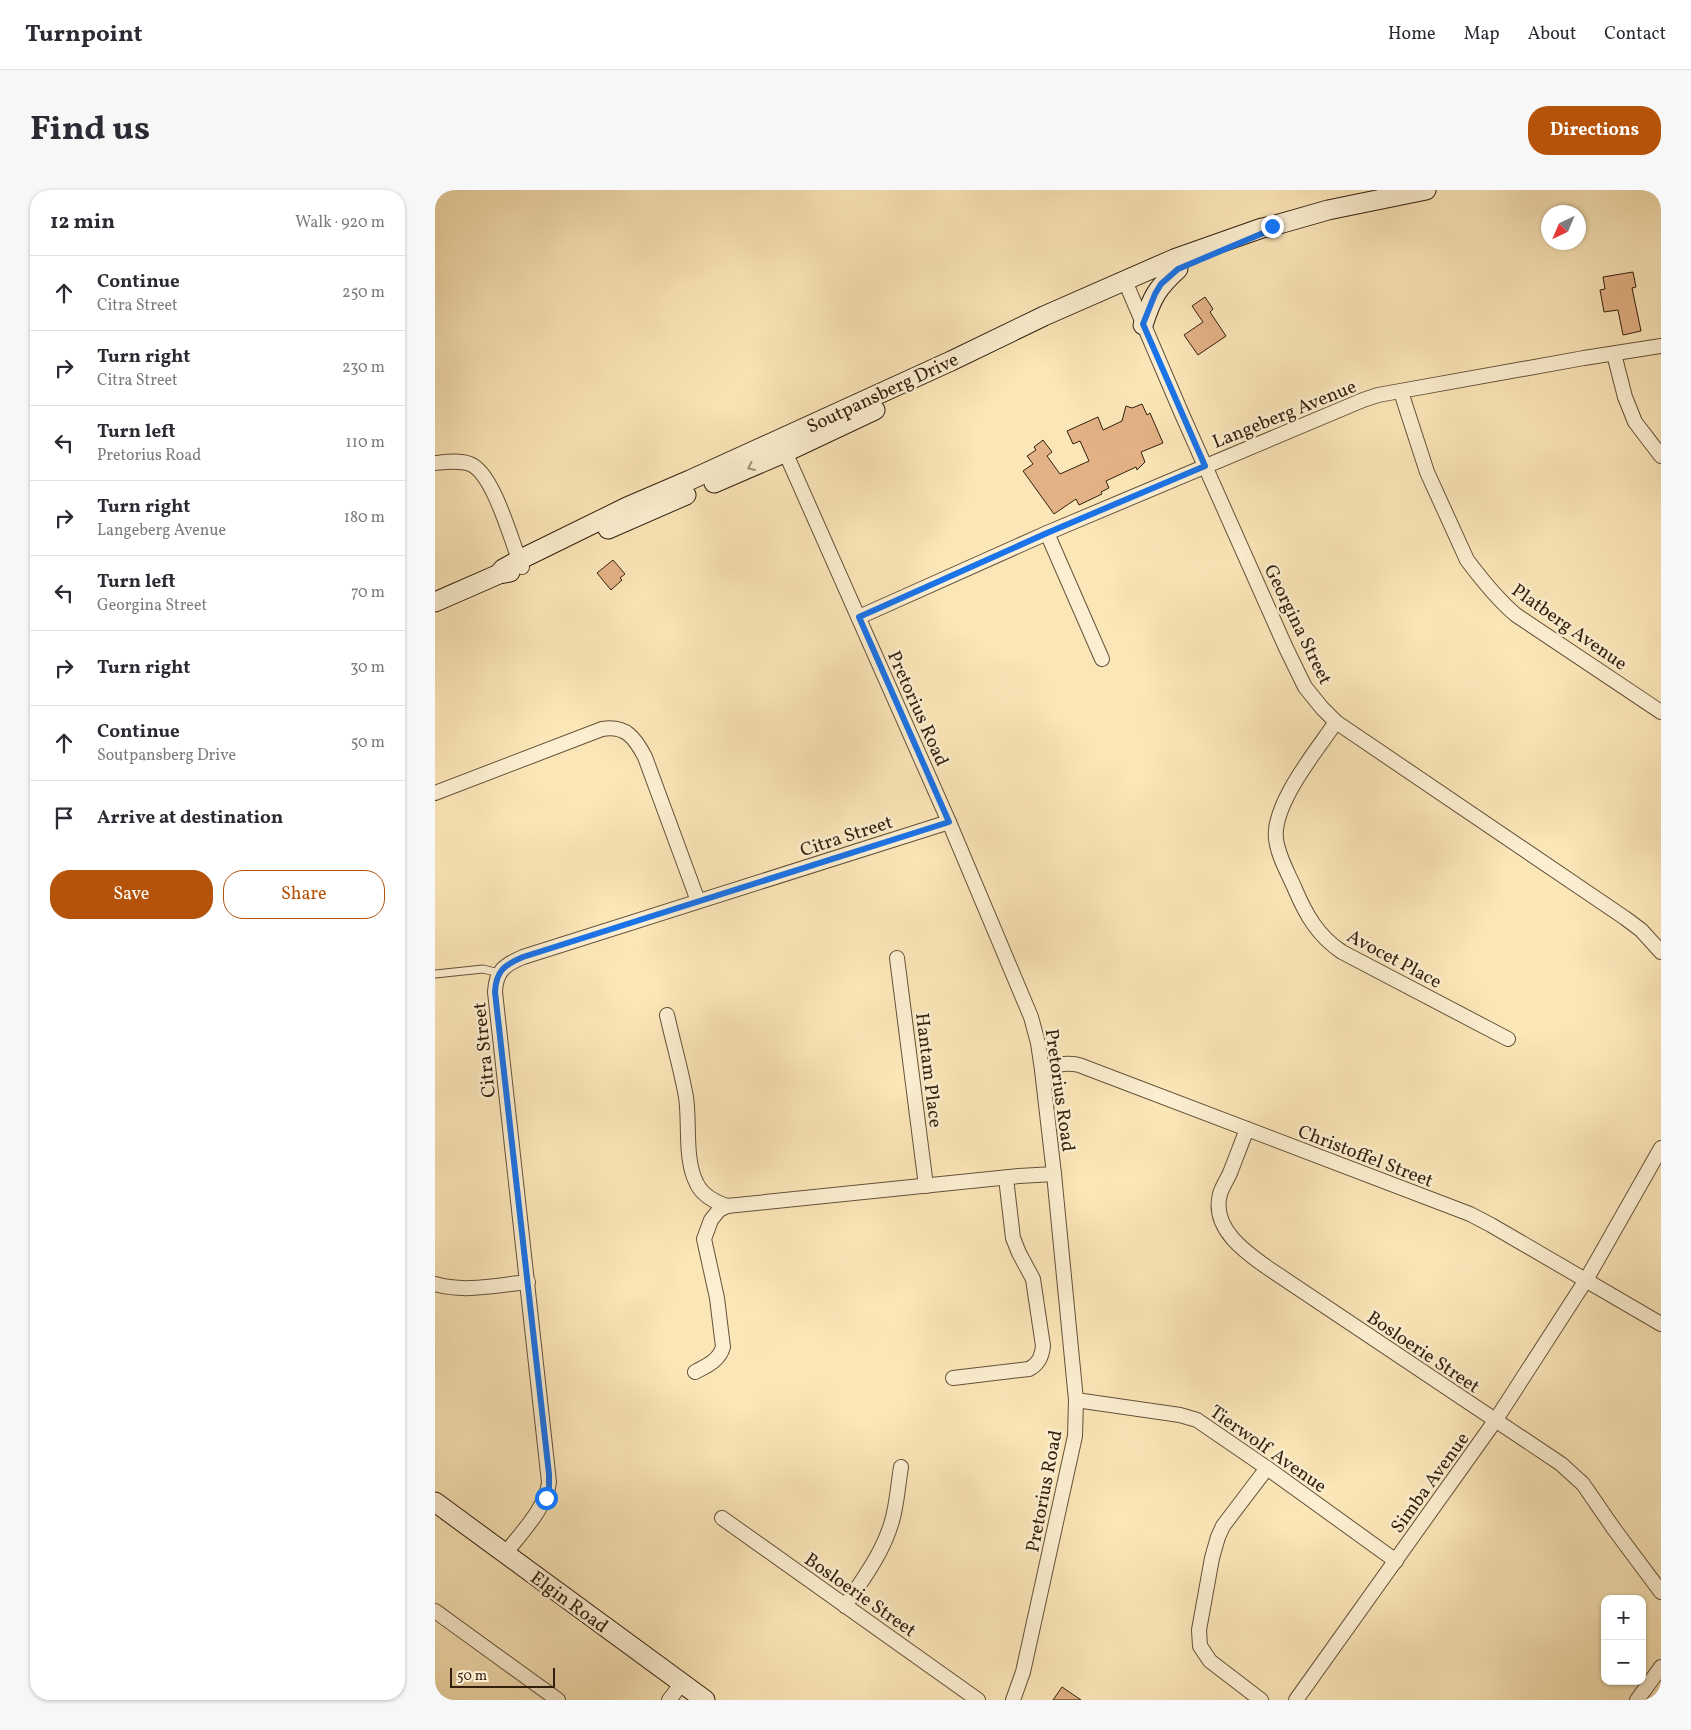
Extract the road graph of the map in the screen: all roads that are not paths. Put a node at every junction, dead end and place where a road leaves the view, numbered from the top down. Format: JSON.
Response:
{"nodes":[{"id":1,"x":1426,"y":190,"type":"edge"},
{"id":2,"x":1272,"y":226,"type":"junction"},
{"id":3,"x":1178,"y":269,"type":"junction"},
{"id":4,"x":1127,"y":285,"type":"junction"},
{"id":5,"x":1143,"y":324,"type":"junction"},
{"id":6,"x":1661,"y":346,"type":"edge"},
{"id":7,"x":1615,"y":354,"type":"junction"},
{"id":8,"x":1401,"y":392,"type":"junction"},
{"id":9,"x":783,"y":446,"type":"junction"},
{"id":10,"x":1661,"y":456,"type":"edge"},
{"id":11,"x":435,"y":462,"type":"edge"},
{"id":12,"x":1205,"y":466,"type":"junction"},
{"id":13,"x":1047,"y":533,"type":"junction"},
{"id":14,"x":521,"y":564,"type":"junction"},
{"id":15,"x":435,"y":602,"type":"edge"},
{"id":16,"x":859,"y":617,"type":"junction"},
{"id":17,"x":1102,"y":659,"type":"dead end"},
{"id":18,"x":1661,"y":712,"type":"edge"},
{"id":19,"x":1337,"y":722,"type":"junction"},
{"id":20,"x":435,"y":793,"type":"edge"},
{"id":21,"x":949,"y":822,"type":"junction"},
{"id":22,"x":697,"y":901,"type":"junction"},
{"id":23,"x":1661,"y":952,"type":"edge"},
{"id":24,"x":897,"y":958,"type":"dead end"},
{"id":25,"x":499,"y":973,"type":"junction"},
{"id":26,"x":435,"y":974,"type":"edge"},
{"id":27,"x":667,"y":1015,"type":"dead end"},
{"id":28,"x":1508,"y":1038,"type":"dead end"},
{"id":29,"x":1042,"y":1070,"type":"junction"},
{"id":30,"x":1247,"y":1129,"type":"junction"},
{"id":31,"x":1661,"y":1148,"type":"edge"},
{"id":32,"x":1054,"y":1174,"type":"junction"},
{"id":33,"x":1006,"y":1178,"type":"junction"},
{"id":34,"x":926,"y":1186,"type":"junction"},
{"id":35,"x":727,"y":1206,"type":"junction"},
{"id":36,"x":1586,"y":1280,"type":"junction"},
{"id":37,"x":528,"y":1282,"type":"junction"},
{"id":38,"x":435,"y":1284,"type":"edge"},
{"id":39,"x":1661,"y":1322,"type":"edge"},
{"id":40,"x":695,"y":1372,"type":"dead end"},
{"id":41,"x":953,"y":1378,"type":"dead end"},
{"id":42,"x":1075,"y":1400,"type":"junction"},
{"id":43,"x":1495,"y":1421,"type":"junction"},
{"id":44,"x":901,"y":1468,"type":"dead end"},
{"id":45,"x":1267,"y":1468,"type":"junction"},
{"id":46,"x":435,"y":1502,"type":"edge"},
{"id":47,"x":722,"y":1518,"type":"dead end"},
{"id":48,"x":505,"y":1554,"type":"junction"},
{"id":49,"x":1396,"y":1561,"type":"junction"},
{"id":50,"x":1661,"y":1592,"type":"edge"},
{"id":51,"x":845,"y":1606,"type":"junction"},
{"id":52,"x":435,"y":1611,"type":"edge"},
{"id":53,"x":1661,"y":1667,"type":"edge"},
{"id":54,"x":682,"y":1683,"type":"junction"},
{"id":55,"x":558,"y":1700,"type":"edge"},
{"id":56,"x":669,"y":1700,"type":"edge"},
{"id":57,"x":705,"y":1700,"type":"edge"},
{"id":58,"x":978,"y":1700,"type":"edge"},
{"id":59,"x":1013,"y":1700,"type":"edge"},
{"id":60,"x":1261,"y":1700,"type":"edge"},
{"id":61,"x":1296,"y":1700,"type":"edge"},
{"id":62,"x":1637,"y":1700,"type":"edge"}],
"edges":[{"from":1,"to":2,"type":"street","name":"Soutpansberg Drive"},
{"from":2,"to":3,"type":"street","name":"Soutpansberg Drive"},
{"from":2,"to":4,"type":"street","name":"Soutpansberg Drive"},
{"from":3,"to":4,"type":"street","name":"Soutpansberg Drive"},
{"from":3,"to":5,"type":"street"},
{"from":4,"to":5,"type":"street","name":"Georgina Street"},
{"from":4,"to":9,"type":"street","name":"Soutpansberg Drive"},
{"from":5,"to":12,"type":"street","name":"Georgina Street"},
{"from":6,"to":7,"type":"street","name":"Langeberg Avenue"},
{"from":7,"to":8,"type":"street","name":"Langeberg Avenue"},
{"from":7,"to":10,"type":"street"},
{"from":8,"to":12,"type":"street","name":"Langeberg Avenue"},
{"from":8,"to":18,"type":"street","name":"Platberg Avenue"},
{"from":9,"to":14,"type":"street","name":"Soutpansberg Drive"},
{"from":9,"to":16,"type":"street","name":"Pretorius Road"},
{"from":11,"to":14,"type":"street"},
{"from":12,"to":13,"type":"street","name":"Langeberg Avenue"},
{"from":12,"to":19,"type":"street","name":"Georgina Street"},
{"from":13,"to":16,"type":"street","name":"Langeberg Avenue"},
{"from":13,"to":17,"type":"street"},
{"from":14,"to":15,"type":"street","name":"Soutpansberg Drive"},
{"from":16,"to":21,"type":"street","name":"Pretorius Road"},
{"from":19,"to":23,"type":"street","name":"Georgina Street"},
{"from":19,"to":28,"type":"street","name":"Avocet Place"},
{"from":20,"to":22,"type":"street"},
{"from":21,"to":22,"type":"street","name":"Citra Street"},
{"from":21,"to":29,"type":"street","name":"Pretorius Road"},
{"from":22,"to":25,"type":"street","name":"Citra Street"},
{"from":24,"to":34,"type":"street","name":"Hantam Place"},
{"from":25,"to":26,"type":"lane"},
{"from":25,"to":37,"type":"street","name":"Citra Street"},
{"from":27,"to":35,"type":"street"},
{"from":29,"to":30,"type":"street","name":"Christoffel Street"},
{"from":29,"to":32,"type":"street","name":"Pretorius Road"},
{"from":30,"to":36,"type":"street","name":"Christoffel Street"},
{"from":30,"to":43,"type":"street","name":"Bosloerie Street"},
{"from":31,"to":36,"type":"street"},
{"from":32,"to":33,"type":"street"},
{"from":32,"to":42,"type":"street","name":"Pretorius Road"},
{"from":33,"to":34,"type":"street"},
{"from":33,"to":41,"type":"street"},
{"from":34,"to":35,"type":"street"},
{"from":35,"to":40,"type":"street"},
{"from":36,"to":39,"type":"street","name":"Christoffel Street"},
{"from":36,"to":43,"type":"street","name":"Simba Avenue"},
{"from":37,"to":38,"type":"street"},
{"from":37,"to":48,"type":"street","name":"Citra Street"},
{"from":42,"to":45,"type":"street","name":"Tierwolf Avenue"},
{"from":42,"to":59,"type":"street","name":"Pretorius Road"},
{"from":43,"to":49,"type":"street","name":"Simba Avenue"},
{"from":43,"to":50,"type":"street","name":"Bosloerie Street"},
{"from":44,"to":51,"type":"street"},
{"from":45,"to":49,"type":"street","name":"Tierwolf Avenue"},
{"from":45,"to":60,"type":"street"},
{"from":46,"to":48,"type":"street","name":"Elgin Road"},
{"from":47,"to":51,"type":"street","name":"Bosloerie Street"},
{"from":48,"to":54,"type":"street","name":"Elgin Road"},
{"from":49,"to":61,"type":"street","name":"Simba Avenue"},
{"from":51,"to":58,"type":"street","name":"Bosloerie Street"},
{"from":52,"to":55,"type":"street"},
{"from":53,"to":62,"type":"street"},
{"from":54,"to":56,"type":"street"},
{"from":54,"to":57,"type":"street","name":"Elgin Road"}]}
